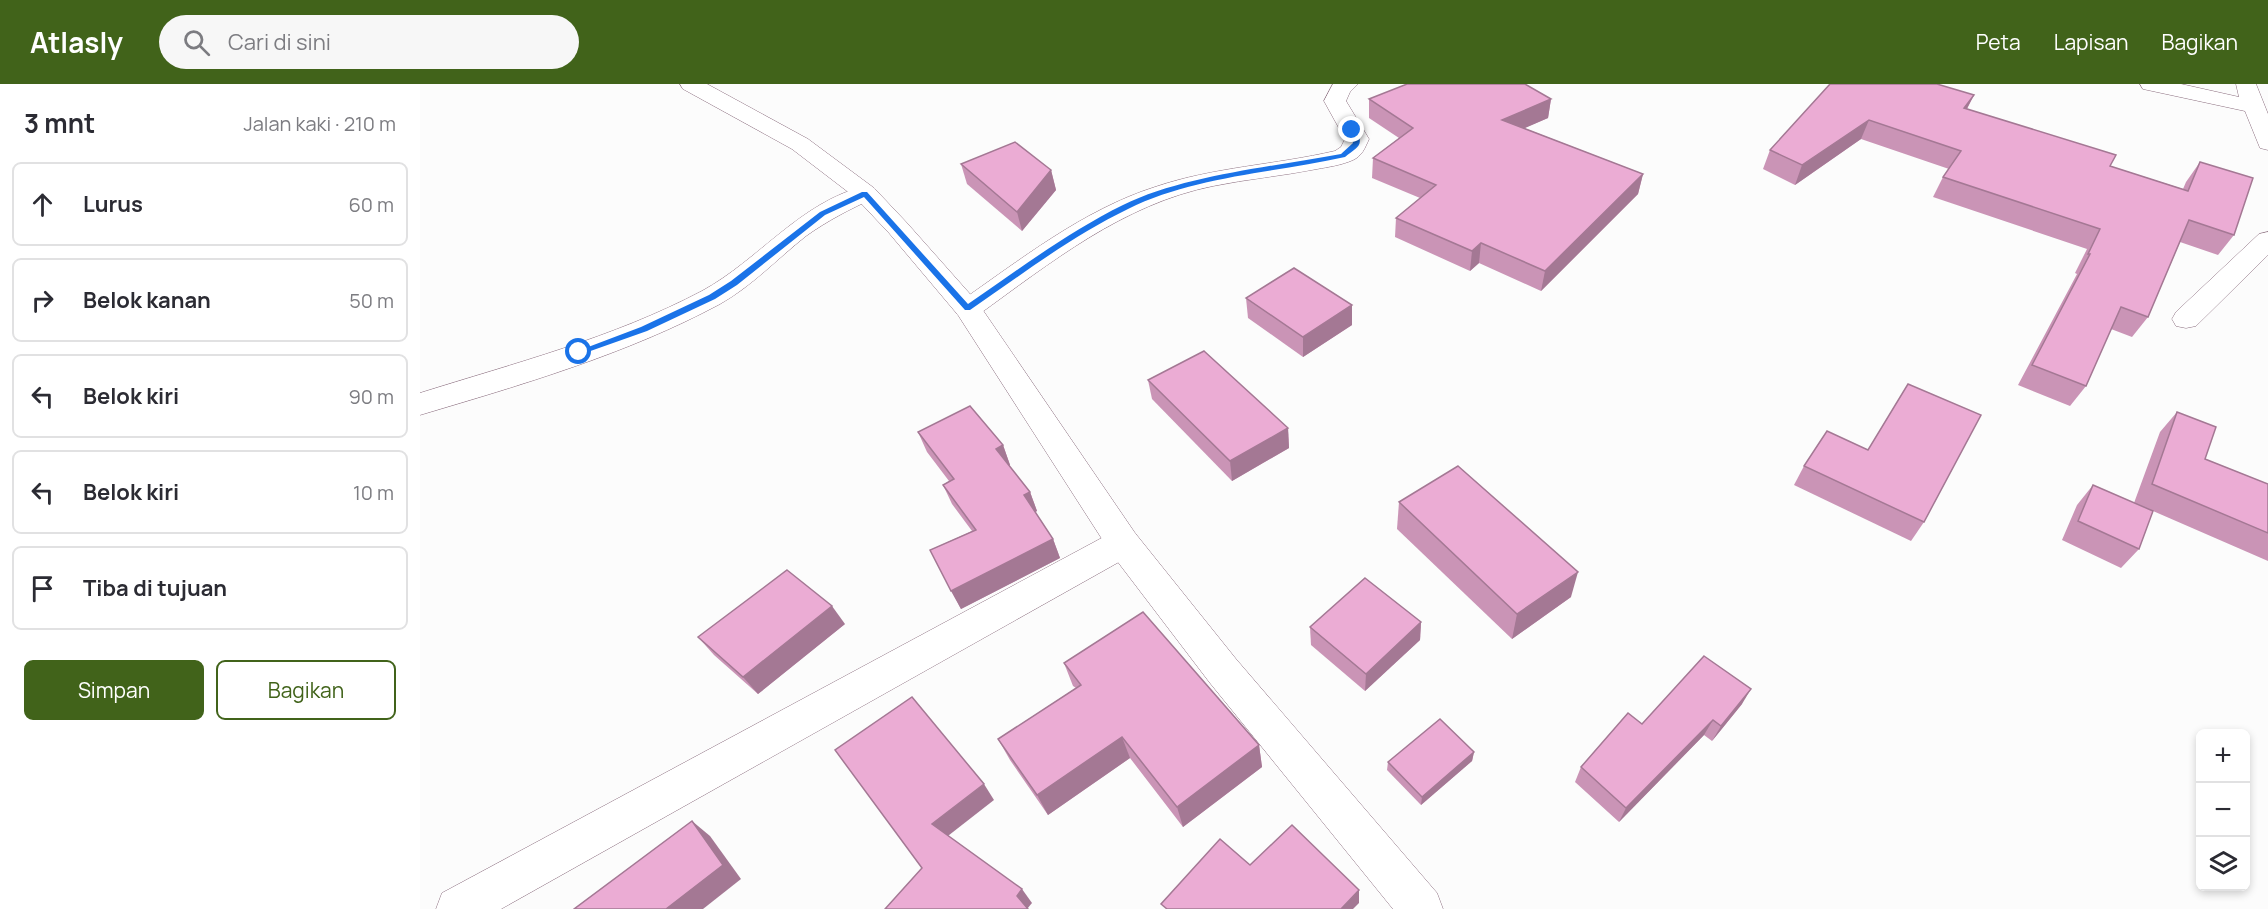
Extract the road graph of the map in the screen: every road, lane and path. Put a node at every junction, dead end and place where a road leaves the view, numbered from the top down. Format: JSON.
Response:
{"nodes":[{"id":1,"x":691,"y":84,"type":"edge"},
{"id":2,"x":1347,"y":84,"type":"edge"},
{"id":3,"x":2151,"y":84,"type":"edge"},
{"id":4,"x":2245,"y":84,"type":"edge"},
{"id":5,"x":2255,"y":107,"type":"junction"},
{"id":6,"x":2268,"y":143,"type":"edge"},
{"id":7,"x":865,"y":193,"type":"junction"},
{"id":8,"x":2268,"y":240,"type":"edge"},
{"id":9,"x":968,"y":309,"type":"junction"},
{"id":10,"x":2186,"y":318,"type":"dead end"},
{"id":11,"x":420,"y":404,"type":"edge"},
{"id":12,"x":1123,"y":543,"type":"junction"},
{"id":13,"x":458,"y":909,"type":"edge"},
{"id":14,"x":1421,"y":909,"type":"edge"}],
"edges":[{"from":1,"to":7,"type":"street"},
{"from":2,"to":9,"type":"street"},
{"from":3,"to":5,"type":"street"},
{"from":4,"to":5,"type":"street"},
{"from":5,"to":6,"type":"street"},
{"from":7,"to":9,"type":"street"},
{"from":7,"to":11,"type":"street"},
{"from":8,"to":10,"type":"street"},
{"from":9,"to":12,"type":"street"},
{"from":12,"to":13,"type":"street"},
{"from":12,"to":14,"type":"street"}]}
